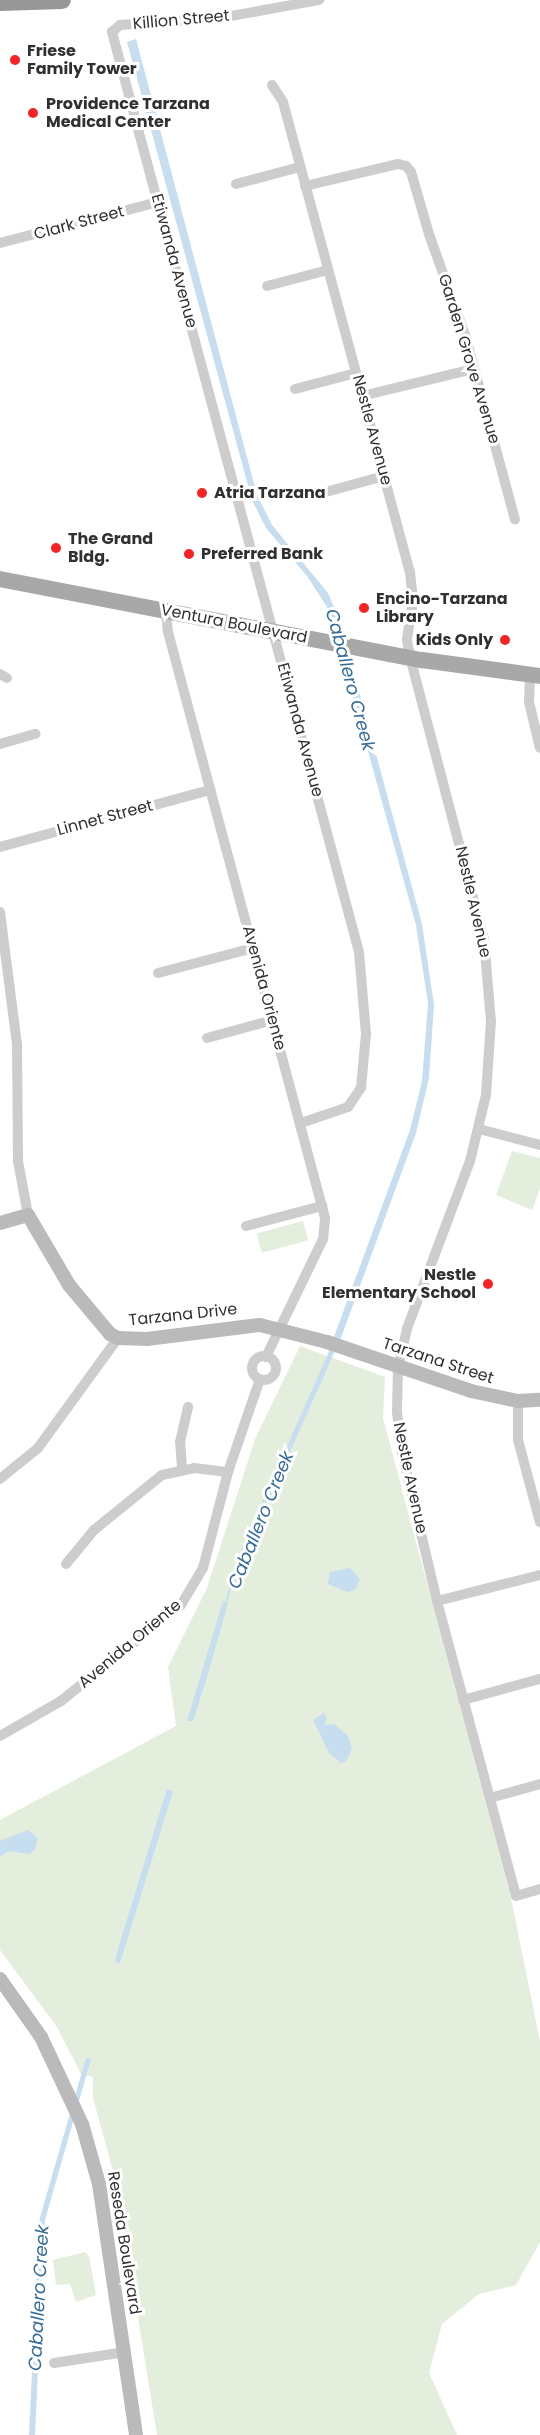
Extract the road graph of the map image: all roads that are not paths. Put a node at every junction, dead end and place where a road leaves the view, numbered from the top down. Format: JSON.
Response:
{"nodes":[{"id":1,"x":62,"y":0,"type":"edge"},
{"id":2,"x":319,"y":0,"type":"edge"},
{"id":3,"x":0,"y":2,"type":"edge"},
{"id":4,"x":114,"y":27,"type":"joint"},
{"id":5,"x":272,"y":85,"type":"dead end"},
{"id":6,"x":300,"y":167,"type":"junction"},
{"id":7,"x":236,"y":184,"type":"dead end"},
{"id":8,"x":305,"y":186,"type":"junction"},
{"id":9,"x":158,"y":202,"type":"junction"},
{"id":10,"x":0,"y":243,"type":"edge"},
{"id":11,"x":328,"y":270,"type":"junction"},
{"id":12,"x":267,"y":286,"type":"dead end"},
{"id":13,"x":474,"y":369,"type":"junction"},
{"id":14,"x":356,"y":373,"type":"junction"},
{"id":15,"x":295,"y":389,"type":"dead end"},
{"id":16,"x":362,"y":396,"type":"junction"},
{"id":17,"x":384,"y":476,"type":"junction"},
{"id":18,"x":322,"y":493,"type":"dead end"},
{"id":19,"x":515,"y":520,"type":"dead end"},
{"id":20,"x":0,"y":579,"type":"edge"},
{"id":21,"x":166,"y":611,"type":"junction"},
{"id":22,"x":274,"y":631,"type":"junction"},
{"id":23,"x":410,"y":657,"type":"junction"},
{"id":24,"x":535,"y":675,"type":"edge"},
{"id":25,"x":534,"y":703,"type":"edge"},
{"id":26,"x":36,"y":734,"type":"dead end"},
{"id":27,"x":0,"y":744,"type":"edge"},
{"id":28,"x":540,"y":748,"type":"edge"},
{"id":29,"x":210,"y":790,"type":"junction"},
{"id":30,"x":0,"y":847,"type":"edge"},
{"id":31,"x":0,"y":912,"type":"edge"},
{"id":32,"x":253,"y":948,"type":"junction"},
{"id":33,"x":158,"y":973,"type":"dead end"},
{"id":34,"x":273,"y":1020,"type":"junction"},
{"id":35,"x":207,"y":1038,"type":"dead end"},
{"id":36,"x":301,"y":1123,"type":"junction"},
{"id":37,"x":479,"y":1129,"type":"junction"},
{"id":38,"x":540,"y":1145,"type":"edge"},
{"id":39,"x":322,"y":1206,"type":"junction"},
{"id":40,"x":28,"y":1215,"type":"junction"},
{"id":41,"x":0,"y":1223,"type":"edge"},
{"id":42,"x":246,"y":1226,"type":"dead end"},
{"id":43,"x":280,"y":1329,"type":"junction"},
{"id":44,"x":118,"y":1338,"type":"junction"},
{"id":45,"x":327,"y":1342,"type":"joint"},
{"id":46,"x":266,"y":1357,"type":"junction"},
{"id":47,"x":398,"y":1367,"type":"junction"},
{"id":48,"x":260,"y":1379,"type":"junction"},
{"id":49,"x":540,"y":1400,"type":"edge"},
{"id":50,"x":518,"y":1401,"type":"junction"},
{"id":51,"x":188,"y":1407,"type":"dead end"},
{"id":52,"x":182,"y":1468,"type":"junction"},
{"id":53,"x":228,"y":1472,"type":"junction"},
{"id":54,"x":0,"y":1479,"type":"edge"},
{"id":55,"x":540,"y":1522,"type":"edge"},
{"id":56,"x":66,"y":1564,"type":"dead end"},
{"id":57,"x":540,"y":1575,"type":"edge"},
{"id":58,"x":437,"y":1601,"type":"junction"},
{"id":59,"x":540,"y":1679,"type":"edge"},
{"id":60,"x":463,"y":1700,"type":"junction"},
{"id":61,"x":0,"y":1736,"type":"edge"},
{"id":62,"x":540,"y":1784,"type":"edge"},
{"id":63,"x":490,"y":1798,"type":"junction"},
{"id":64,"x":540,"y":1889,"type":"edge"},
{"id":65,"x":0,"y":1979,"type":"edge"},
{"id":66,"x":125,"y":2352,"type":"junction"},
{"id":67,"x":54,"y":2363,"type":"dead end"},
{"id":68,"x":136,"y":2435,"type":"edge"}],
"edges":[{"from":1,"to":3,"type":"highway"},
{"from":2,"to":4,"type":"street","name":"Killion Street"},
{"from":4,"to":9,"type":"street","name":"Etiwanda Avenue"},
{"from":5,"to":6,"type":"street","name":"Nestle Avenue"},
{"from":6,"to":7,"type":"street"},
{"from":6,"to":8,"type":"street","name":"Nestle Avenue"},
{"from":8,"to":11,"type":"street","name":"Nestle Avenue"},
{"from":8,"to":13,"type":"street","name":"Garden Grove Avenue"},
{"from":9,"to":10,"type":"street","name":"Clark Street"},
{"from":9,"to":22,"type":"street","name":"Etiwanda Avenue"},
{"from":11,"to":12,"type":"street"},
{"from":11,"to":14,"type":"street","name":"Nestle Avenue"},
{"from":13,"to":16,"type":"street"},
{"from":13,"to":19,"type":"street","name":"Garden Grove Avenue"},
{"from":14,"to":15,"type":"street"},
{"from":14,"to":16,"type":"street","name":"Nestle Avenue"},
{"from":16,"to":17,"type":"street","name":"Nestle Avenue"},
{"from":17,"to":18,"type":"street"},
{"from":17,"to":23,"type":"street","name":"Nestle Avenue"},
{"from":20,"to":21,"type":"main road","name":"Ventura Boulevard"},
{"from":21,"to":22,"type":"main road","name":"Ventura Boulevard"},
{"from":21,"to":29,"type":"street","name":"Avenida Oriente"},
{"from":22,"to":23,"type":"main road","name":"Ventura Boulevard"},
{"from":22,"to":36,"type":"street","name":"Etiwanda Avenue"},
{"from":23,"to":24,"type":"main road","name":"Ventura Boulevard"},
{"from":23,"to":37,"type":"street","name":"Nestle Avenue"},
{"from":24,"to":25,"type":"street"},
{"from":25,"to":28,"type":"street"},
{"from":26,"to":27,"type":"street"},
{"from":29,"to":30,"type":"street","name":"Linnet Street"},
{"from":29,"to":32,"type":"street","name":"Avenida Oriente"},
{"from":31,"to":40,"type":"street"},
{"from":32,"to":33,"type":"street"},
{"from":32,"to":34,"type":"street","name":"Avenida Oriente"},
{"from":34,"to":35,"type":"street"},
{"from":34,"to":36,"type":"street","name":"Avenida Oriente"},
{"from":36,"to":39,"type":"street","name":"Avenida Oriente"},
{"from":37,"to":38,"type":"street"},
{"from":37,"to":47,"type":"street","name":"Nestle Avenue"},
{"from":39,"to":42,"type":"street"},
{"from":39,"to":43,"type":"street","name":"Avenida Oriente"},
{"from":40,"to":41,"type":"street"},
{"from":40,"to":44,"type":"street"},
{"from":43,"to":44,"type":"street","name":"Tarzana Drive"},
{"from":43,"to":45,"type":"street","name":"Tarzana Drive"},
{"from":43,"to":46,"type":"street","name":"Avenida Oriente"},
{"from":44,"to":54,"type":"street","name":"Tarzana Drive"},
{"from":45,"to":47,"type":"street","name":"Tarzana Street"},
{"from":46,"to":48,"type":"street","name":"Avenida Oriente"},
{"from":46,"to":48,"type":"street","name":"Avenida Oriente"},
{"from":47,"to":50,"type":"street","name":"Tarzana Street"},
{"from":47,"to":58,"type":"street","name":"Nestle Avenue"},
{"from":48,"to":53,"type":"street","name":"Avenida Oriente"},
{"from":49,"to":50,"type":"street","name":"Tarzana Street"},
{"from":50,"to":55,"type":"street"},
{"from":51,"to":52,"type":"street"},
{"from":52,"to":53,"type":"street"},
{"from":52,"to":56,"type":"street"},
{"from":53,"to":61,"type":"street","name":"Avenida Oriente"},
{"from":57,"to":58,"type":"street"},
{"from":58,"to":60,"type":"street","name":"Nestle Avenue"},
{"from":59,"to":60,"type":"street"},
{"from":60,"to":63,"type":"street","name":"Nestle Avenue"},
{"from":62,"to":63,"type":"street"},
{"from":63,"to":64,"type":"street","name":"Nestle Avenue"},
{"from":65,"to":66,"type":"street","name":"Reseda Boulevard"},
{"from":66,"to":67,"type":"street"},
{"from":66,"to":68,"type":"street","name":"Reseda Boulevard"}]}
